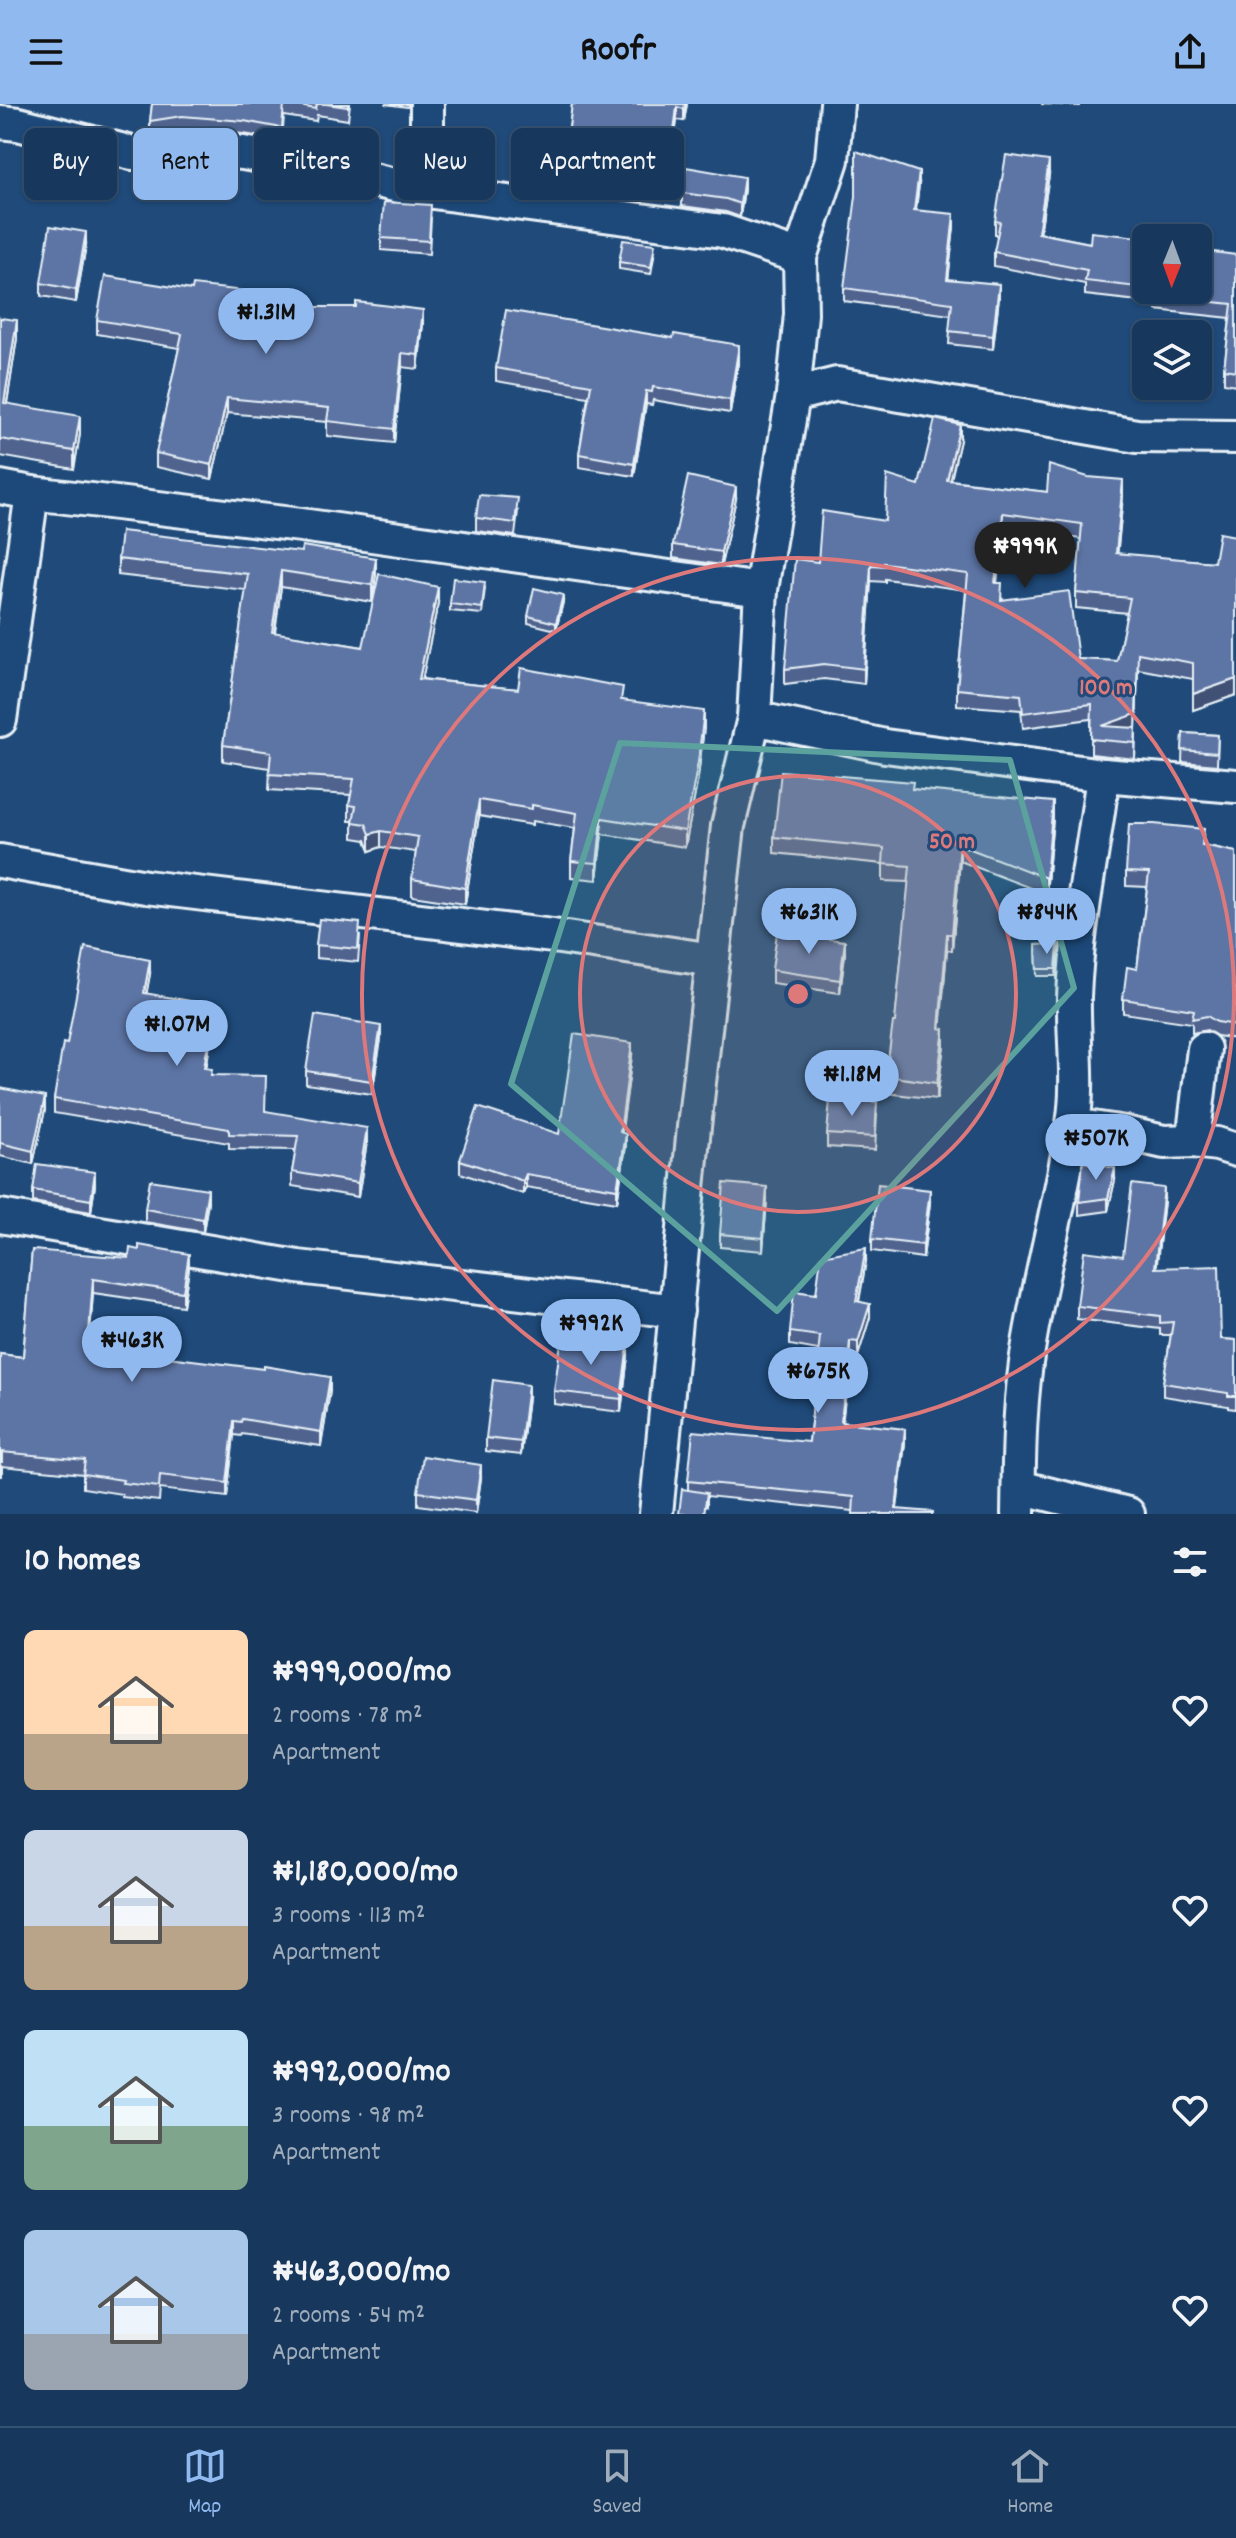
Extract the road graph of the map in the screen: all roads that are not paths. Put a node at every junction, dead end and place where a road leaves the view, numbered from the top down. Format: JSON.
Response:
{"nodes":[{"id":1,"x":427,"y":104,"type":"edge"},
{"id":2,"x":837,"y":104,"type":"edge"},
{"id":3,"x":57,"y":119,"type":"edge"},
{"id":4,"x":0,"y":122,"type":"edge"},
{"id":5,"x":427,"y":128,"type":"edge"},
{"id":6,"x":395,"y":185,"type":"edge"},
{"id":7,"x":493,"y":200,"type":"edge"},
{"id":8,"x":800,"y":257,"type":"junction"},
{"id":9,"x":793,"y":395,"type":"junction"},
{"id":10,"x":1236,"y":437,"type":"edge"},
{"id":11,"x":0,"y":487,"type":"edge"},
{"id":12,"x":32,"y":493,"type":"junction"},
{"id":13,"x":761,"y":590,"type":"junction"},
{"id":14,"x":754,"y":718,"type":"junction"},
{"id":15,"x":0,"y":720,"type":"edge"},
{"id":16,"x":1103,"y":775,"type":"junction"},
{"id":17,"x":1236,"y":786,"type":"edge"},
{"id":18,"x":0,"y":861,"type":"edge"},
{"id":19,"x":713,"y":960,"type":"junction"},
{"id":20,"x":1204,"y":1049,"type":"dead end"},
{"id":21,"x":1073,"y":1125,"type":"junction"},
{"id":22,"x":1193,"y":1141,"type":"junction"},
{"id":23,"x":1236,"y":1150,"type":"edge"},
{"id":24,"x":0,"y":1216,"type":"edge"},
{"id":25,"x":677,"y":1311,"type":"junction"},
{"id":26,"x":1019,"y":1501,"type":"edge"},
{"id":27,"x":656,"y":1514,"type":"edge"},
{"id":28,"x":1128,"y":1514,"type":"edge"}],
"edges":[{"from":1,"to":5,"type":"street"},
{"from":2,"to":8,"type":"street"},
{"from":3,"to":4,"type":"street"},
{"from":3,"to":6,"type":"street"},
{"from":7,"to":8,"type":"street"},
{"from":8,"to":9,"type":"street"},
{"from":9,"to":10,"type":"street"},
{"from":9,"to":13,"type":"street"},
{"from":11,"to":12,"type":"street"},
{"from":12,"to":13,"type":"street"},
{"from":12,"to":15,"type":"street"},
{"from":13,"to":14,"type":"street"},
{"from":14,"to":16,"type":"street"},
{"from":14,"to":19,"type":"street"},
{"from":16,"to":17,"type":"street"},
{"from":16,"to":21,"type":"street"},
{"from":18,"to":19,"type":"street"},
{"from":19,"to":25,"type":"street"},
{"from":20,"to":22,"type":"street"},
{"from":21,"to":22,"type":"street"},
{"from":21,"to":26,"type":"street"},
{"from":22,"to":23,"type":"street"},
{"from":24,"to":25,"type":"street"},
{"from":25,"to":27,"type":"street"},
{"from":26,"to":28,"type":"street"}]}
